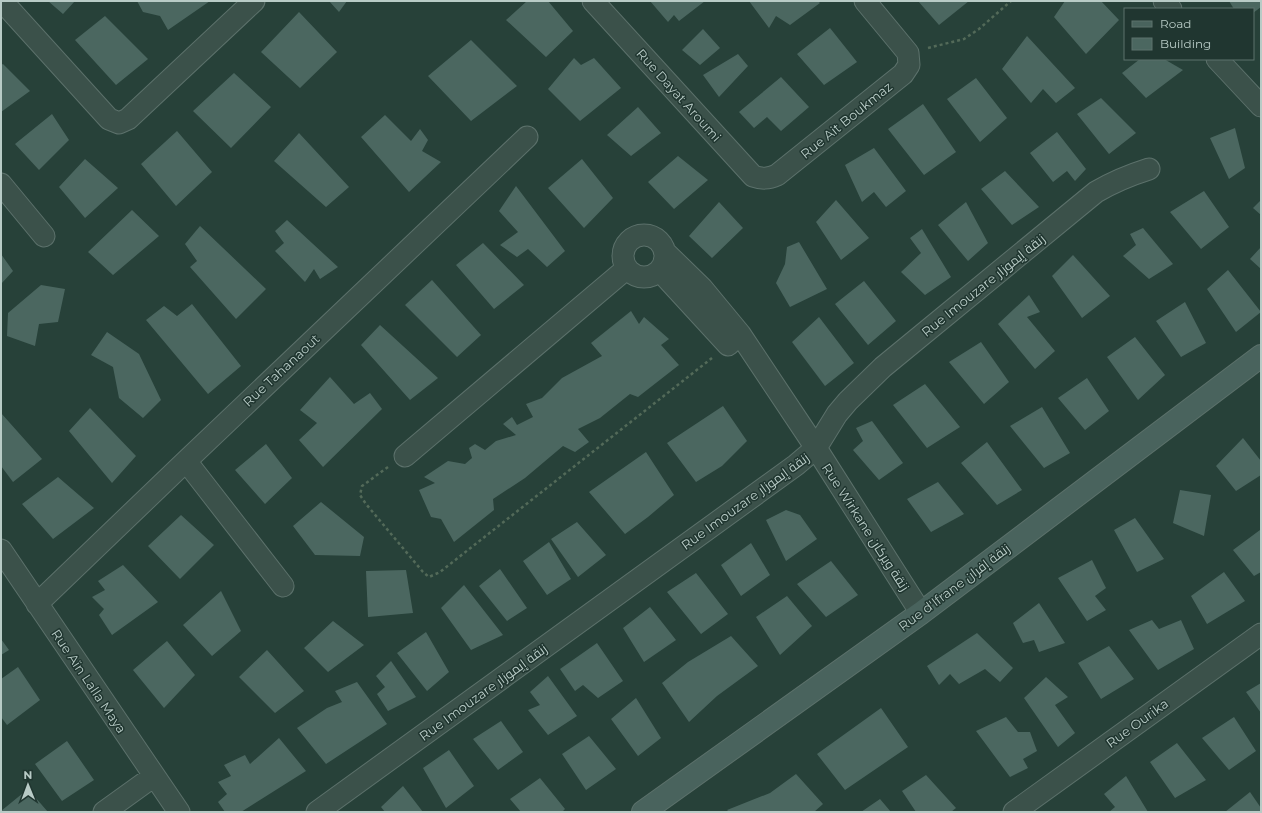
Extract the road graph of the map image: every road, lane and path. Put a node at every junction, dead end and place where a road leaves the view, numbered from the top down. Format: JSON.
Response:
{"nodes":[{"id":1,"x":2,"y":1,"type":"edge"},
{"id":2,"x":254,"y":1,"type":"edge"},
{"id":3,"x":593,"y":1,"type":"edge"},
{"id":4,"x":865,"y":1,"type":"edge"},
{"id":5,"x":1011,"y":1,"type":"edge"},
{"id":6,"x":908,"y":53,"type":"junction"},
{"id":7,"x":1218,"y":60,"type":"edge"},
{"id":8,"x":1261,"y":106,"type":"edge"},
{"id":9,"x":527,"y":138,"type":"dead end"},
{"id":10,"x":1149,"y":169,"type":"dead end"},
{"id":11,"x":769,"y":178,"type":"joint"},
{"id":12,"x":1,"y":184,"type":"edge"},
{"id":13,"x":44,"y":236,"type":"dead end"},
{"id":14,"x":662,"y":261,"type":"junction"},
{"id":15,"x":626,"y":269,"type":"junction"},
{"id":16,"x":702,"y":288,"type":"junction"},
{"id":17,"x":686,"y":300,"type":"junction"},
{"id":18,"x":734,"y":340,"type":"junction"},
{"id":19,"x":1261,"y":356,"type":"edge"},
{"id":20,"x":816,"y":448,"type":"junction"},
{"id":21,"x":405,"y":456,"type":"joint"},
{"id":22,"x":186,"y":461,"type":"junction"},
{"id":23,"x":1,"y":550,"type":"edge"},
{"id":24,"x":283,"y":586,"type":"dead end"},
{"id":25,"x":37,"y":604,"type":"junction"},
{"id":26,"x":921,"y":613,"type":"junction"},
{"id":27,"x":1261,"y":634,"type":"edge"},
{"id":28,"x":154,"y":776,"type":"junction"},
{"id":29,"x":104,"y":812,"type":"edge"},
{"id":30,"x":179,"y":812,"type":"edge"},
{"id":31,"x":317,"y":812,"type":"edge"},
{"id":32,"x":643,"y":812,"type":"edge"},
{"id":33,"x":1014,"y":812,"type":"edge"}],
"edges":[{"from":1,"to":2,"type":"street"},
{"from":3,"to":11,"type":"street","name":"Rue Dayat Aroumi"},
{"from":4,"to":6,"type":"street"},
{"from":5,"to":6,"type":"path"},
{"from":6,"to":11,"type":"street","name":"Rue Ait Boukmaz"},
{"from":7,"to":8,"type":"street"},
{"from":9,"to":22,"type":"street","name":"Rue Tahanaout"},
{"from":10,"to":20,"type":"street","name":"Rue Imouzare زنقة إيموزار"},
{"from":12,"to":13,"type":"street"},
{"from":14,"to":15,"type":"street"},
{"from":14,"to":15,"type":"street"},
{"from":14,"to":16,"type":"street","name":"Rue Wirkane زنقة ويركان"},
{"from":14,"to":17,"type":"street"},
{"from":15,"to":21,"type":"street"},
{"from":16,"to":17,"type":"street"},
{"from":16,"to":18,"type":"street","name":"Rue Wirkane زنقة ويركان"},
{"from":17,"to":18,"type":"street"},
{"from":18,"to":20,"type":"street","name":"Rue Wirkane زنقة ويركان"},
{"from":18,"to":21,"type":"path"},
{"from":19,"to":26,"type":"street","name":"Rue d'Ifrane زنقة إفران"},
{"from":20,"to":26,"type":"street","name":"Rue Wirkane زنقة ويركان"},
{"from":20,"to":31,"type":"street","name":"Rue Imouzare زنقة إيموزار"},
{"from":22,"to":24,"type":"street"},
{"from":22,"to":25,"type":"street","name":"Rue Tahanaout"},
{"from":23,"to":25,"type":"street","name":"Rue Aïn Lalla Maya"},
{"from":25,"to":28,"type":"street","name":"Rue Aïn Lalla Maya"},
{"from":26,"to":32,"type":"street","name":"Rue d'Ifrane زنقة إفران"},
{"from":27,"to":33,"type":"street","name":"Rue Ourika"},
{"from":28,"to":29,"type":"street"},
{"from":28,"to":30,"type":"street","name":"Rue Aïn Lalla Maya"}]}
